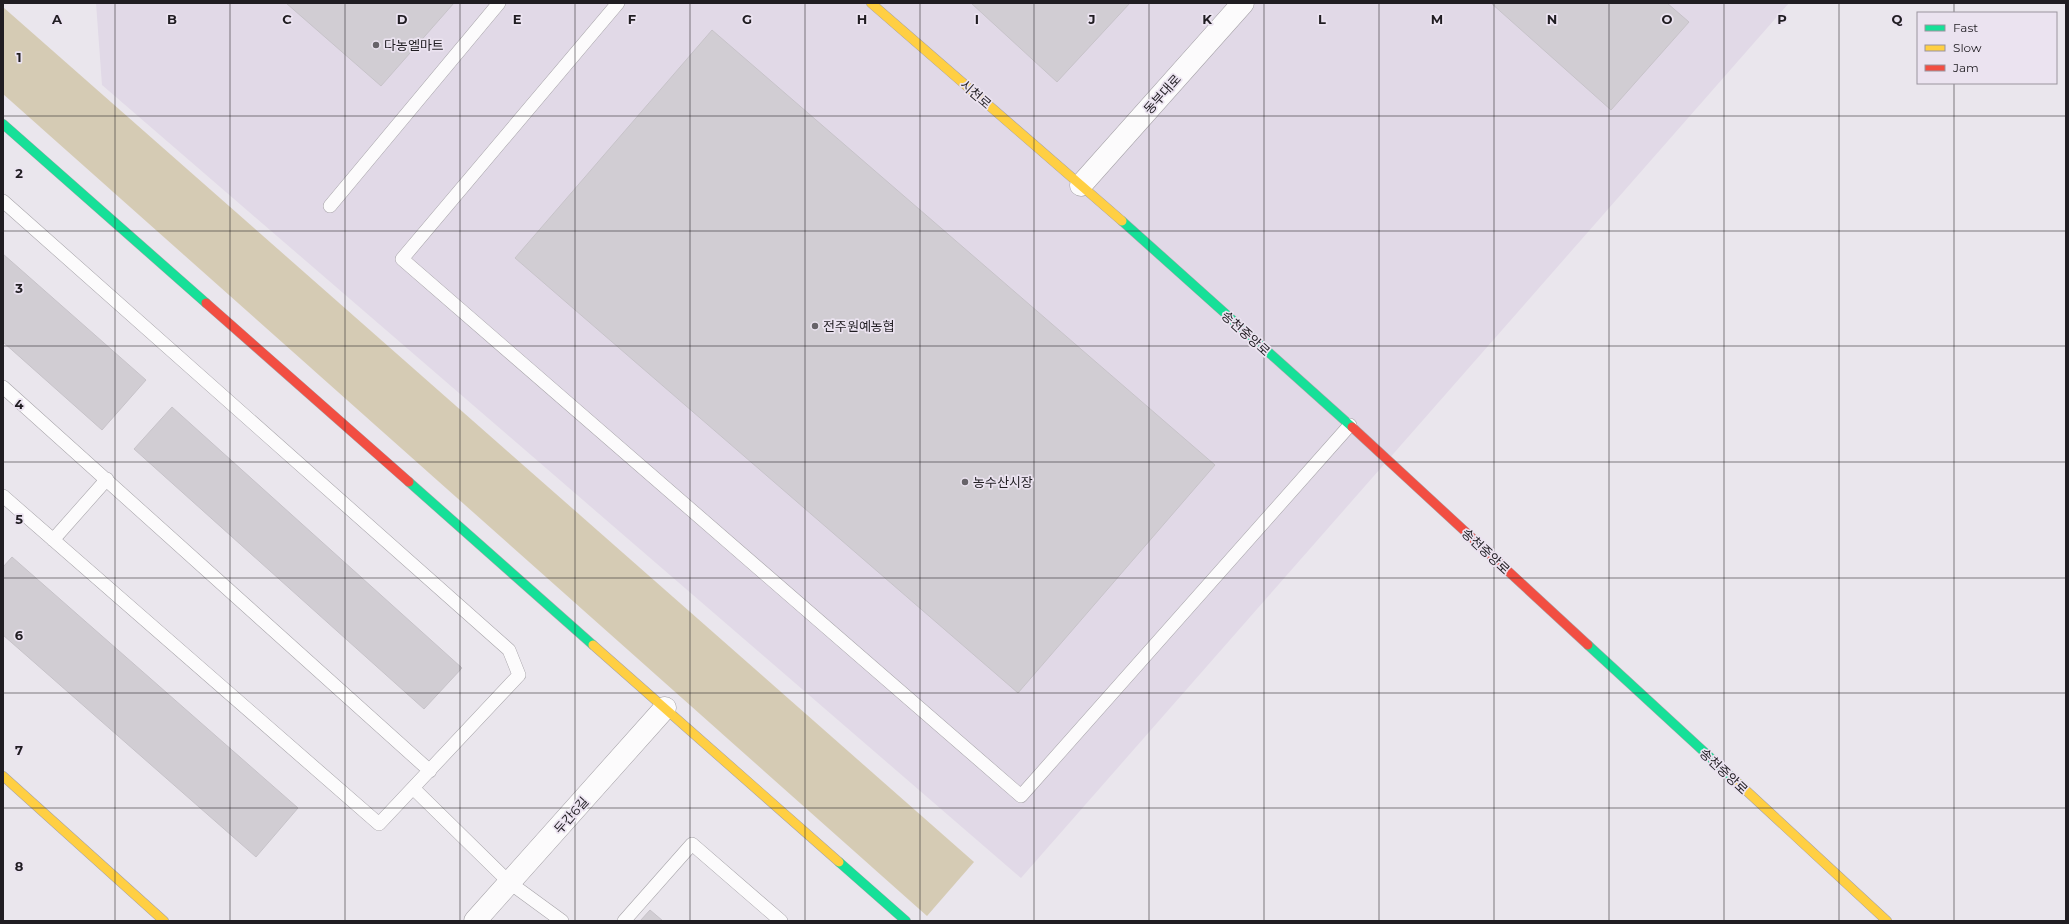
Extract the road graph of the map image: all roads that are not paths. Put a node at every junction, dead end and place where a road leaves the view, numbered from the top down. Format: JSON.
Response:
{"nodes":[{"id":1,"x":499,"y":3,"type":"edge"},
{"id":2,"x":618,"y":3,"type":"edge"},
{"id":3,"x":871,"y":3,"type":"edge"},
{"id":4,"x":1243,"y":3,"type":"edge"},
{"id":5,"x":3,"y":124,"type":"edge"},
{"id":6,"x":1081,"y":185,"type":"junction"},
{"id":7,"x":3,"y":201,"type":"edge"},
{"id":8,"x":330,"y":206,"type":"dead end"},
{"id":9,"x":3,"y":387,"type":"edge"},
{"id":10,"x":1350,"y":425,"type":"junction"},
{"id":11,"x":107,"y":479,"type":"junction"},
{"id":12,"x":3,"y":496,"type":"edge"},
{"id":13,"x":53,"y":540,"type":"junction"},
{"id":14,"x":665,"y":708,"type":"junction"},
{"id":15,"x":430,"y":771,"type":"junction"},
{"id":16,"x":3,"y":776,"type":"edge"},
{"id":17,"x":414,"y":788,"type":"junction"},
{"id":18,"x":510,"y":883,"type":"junction"},
{"id":19,"x":164,"y":921,"type":"edge"},
{"id":20,"x":475,"y":921,"type":"edge"},
{"id":21,"x":562,"y":921,"type":"edge"},
{"id":22,"x":624,"y":921,"type":"edge"},
{"id":23,"x":781,"y":921,"type":"edge"},
{"id":24,"x":906,"y":921,"type":"edge"},
{"id":25,"x":1887,"y":921,"type":"edge"}],
"edges":[{"from":1,"to":8,"type":"lane"},
{"from":2,"to":10,"type":"lane"},
{"from":3,"to":6,"type":"street","name":"시천로"},
{"from":4,"to":6,"type":"street","name":"동부대로"},
{"from":5,"to":14,"type":"street"},
{"from":6,"to":10,"type":"street","name":"송천중앙로"},
{"from":7,"to":15,"type":"lane"},
{"from":9,"to":11,"type":"lane"},
{"from":10,"to":25,"type":"street","name":"송천중앙로"},
{"from":11,"to":13,"type":"lane"},
{"from":11,"to":15,"type":"lane"},
{"from":12,"to":13,"type":"lane"},
{"from":13,"to":17,"type":"lane"},
{"from":14,"to":18,"type":"street","name":"두간6길"},
{"from":14,"to":24,"type":"street"},
{"from":15,"to":17,"type":"lane"},
{"from":16,"to":19,"type":"street"},
{"from":17,"to":18,"type":"lane"},
{"from":18,"to":20,"type":"street","name":"두간6길"},
{"from":18,"to":21,"type":"lane"},
{"from":22,"to":23,"type":"lane"}]}
